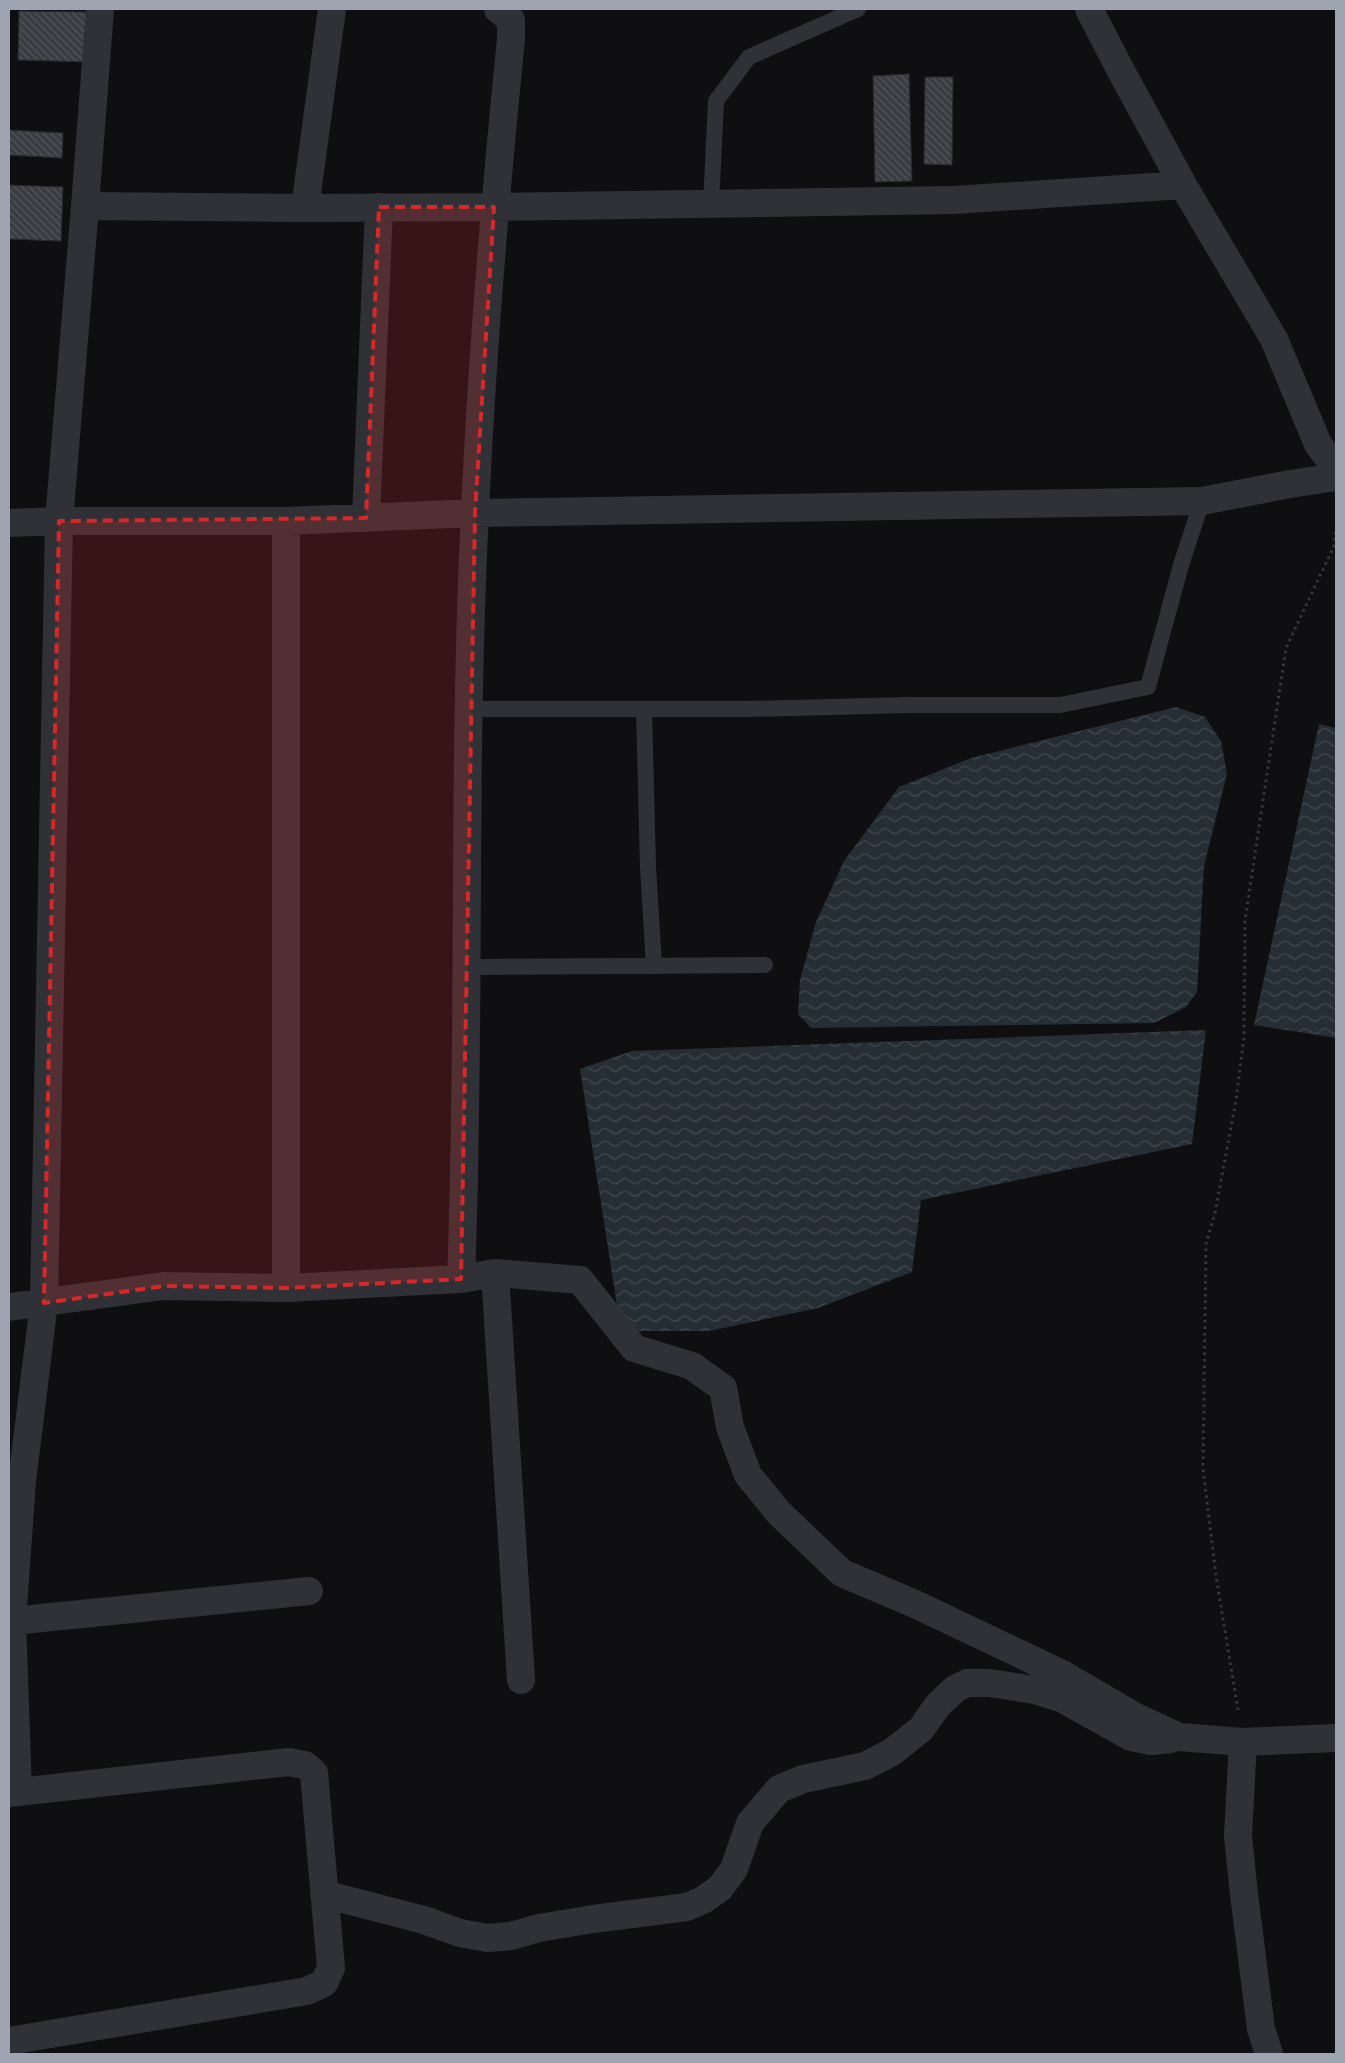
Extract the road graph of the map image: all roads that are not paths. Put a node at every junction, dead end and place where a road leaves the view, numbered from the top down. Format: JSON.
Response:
{"nodes":[{"id":1,"x":100,"y":9,"type":"edge"},
{"id":2,"x":332,"y":9,"type":"edge"},
{"id":3,"x":498,"y":9,"type":"edge"},
{"id":4,"x":858,"y":9,"type":"edge"},
{"id":5,"x":1089,"y":9,"type":"edge"},
{"id":6,"x":1184,"y":185,"type":"junction"},
{"id":7,"x":711,"y":204,"type":"junction"},
{"id":8,"x":85,"y":206,"type":"junction"},
{"id":9,"x":378,"y":207,"type":"junction"},
{"id":10,"x":494,"y":207,"type":"junction"},
{"id":11,"x":305,"y":208,"type":"junction"},
{"id":12,"x":1336,"y":468,"type":"edge"},
{"id":13,"x":1336,"y":477,"type":"edge"},
{"id":14,"x":1202,"y":501,"type":"junction"},
{"id":15,"x":474,"y":513,"type":"junction"},
{"id":16,"x":366,"y":518,"type":"junction"},
{"id":17,"x":59,"y":521,"type":"junction"},
{"id":18,"x":286,"y":521,"type":"junction"},
{"id":19,"x":9,"y":523,"type":"edge"},
{"id":20,"x":469,"y":709,"type":"junction"},
{"id":21,"x":644,"y":709,"type":"junction"},
{"id":22,"x":764,"y":965,"type":"dead end"},
{"id":23,"x":654,"y":966,"type":"junction"},
{"id":24,"x":466,"y":967,"type":"junction"},
{"id":25,"x":495,"y":1273,"type":"junction"},
{"id":26,"x":461,"y":1279,"type":"junction"},
{"id":27,"x":286,"y":1288,"type":"junction"},
{"id":28,"x":44,"y":1303,"type":"junction"},
{"id":29,"x":9,"y":1307,"type":"edge"},
{"id":30,"x":309,"y":1591,"type":"dead end"},
{"id":31,"x":12,"y":1621,"type":"junction"},
{"id":32,"x":521,"y":1680,"type":"dead end"},
{"id":33,"x":1178,"y":1737,"type":"junction"},
{"id":34,"x":1336,"y":1738,"type":"edge"},
{"id":35,"x":1243,"y":1742,"type":"junction"},
{"id":36,"x":14,"y":1792,"type":"edge"},
{"id":37,"x":324,"y":1894,"type":"junction"},
{"id":38,"x":9,"y":2041,"type":"edge"},
{"id":39,"x":1269,"y":2054,"type":"edge"}],
"edges":[{"from":1,"to":8,"type":"street"},
{"from":2,"to":11,"type":"street"},
{"from":3,"to":10,"type":"street"},
{"from":4,"to":7,"type":"lane"},
{"from":5,"to":6,"type":"street"},
{"from":6,"to":7,"type":"street"},
{"from":6,"to":12,"type":"street"},
{"from":7,"to":10,"type":"street"},
{"from":8,"to":11,"type":"street"},
{"from":8,"to":17,"type":"street"},
{"from":9,"to":10,"type":"street"},
{"from":9,"to":11,"type":"street"},
{"from":9,"to":16,"type":"street"},
{"from":10,"to":15,"type":"street"},
{"from":13,"to":14,"type":"street"},
{"from":14,"to":15,"type":"street"},
{"from":14,"to":21,"type":"lane"},
{"from":15,"to":16,"type":"street"},
{"from":15,"to":20,"type":"street"},
{"from":16,"to":18,"type":"street"},
{"from":17,"to":18,"type":"street"},
{"from":17,"to":19,"type":"street"},
{"from":17,"to":28,"type":"street"},
{"from":18,"to":27,"type":"street"},
{"from":20,"to":21,"type":"lane"},
{"from":20,"to":24,"type":"street"},
{"from":21,"to":23,"type":"lane"},
{"from":22,"to":23,"type":"lane"},
{"from":23,"to":24,"type":"lane"},
{"from":24,"to":26,"type":"street"},
{"from":25,"to":26,"type":"street"},
{"from":25,"to":32,"type":"street"},
{"from":25,"to":33,"type":"street"},
{"from":26,"to":27,"type":"street"},
{"from":27,"to":28,"type":"street"},
{"from":28,"to":29,"type":"street"},
{"from":28,"to":31,"type":"street"},
{"from":30,"to":31,"type":"street"},
{"from":31,"to":36,"type":"street"},
{"from":33,"to":35,"type":"street"},
{"from":33,"to":37,"type":"street"},
{"from":34,"to":35,"type":"street"},
{"from":35,"to":39,"type":"street"},
{"from":36,"to":37,"type":"street"},
{"from":37,"to":38,"type":"street"}]}
